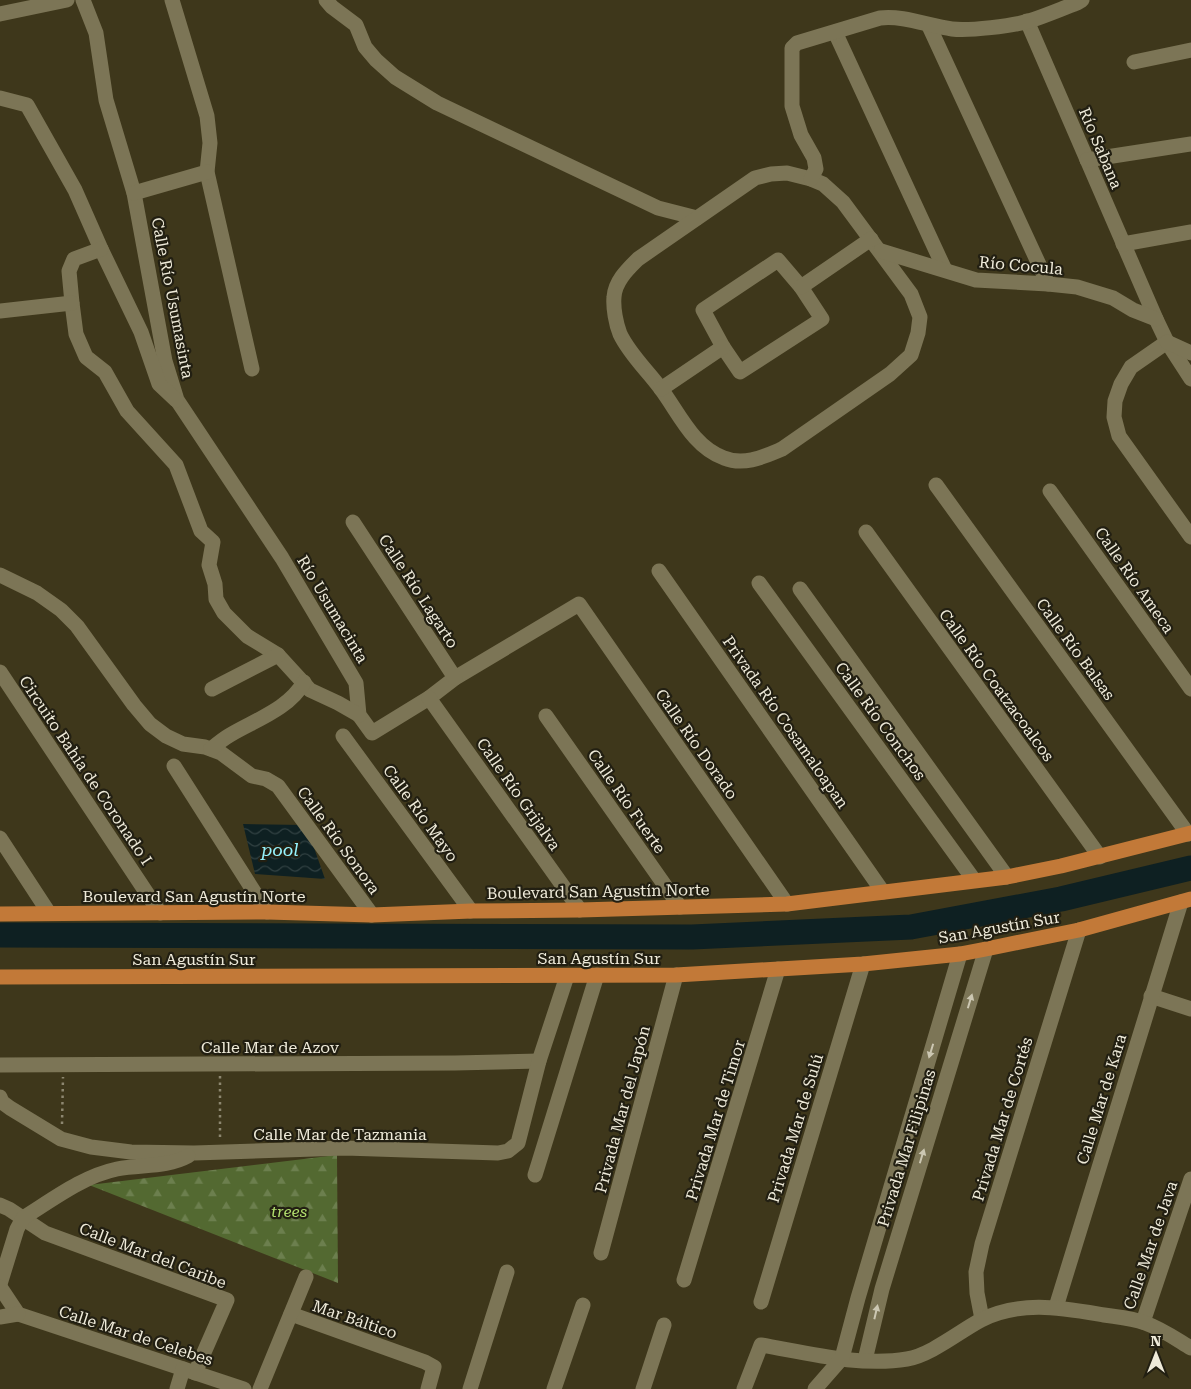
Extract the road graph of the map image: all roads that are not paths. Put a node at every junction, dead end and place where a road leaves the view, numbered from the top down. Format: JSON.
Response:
{"nodes":[{"id":1,"x":67,"y":0,"type":"edge"},
{"id":2,"x":83,"y":0,"type":"edge"},
{"id":3,"x":172,"y":0,"type":"edge"},
{"id":4,"x":326,"y":0,"type":"edge"},
{"id":5,"x":1082,"y":0,"type":"edge"},
{"id":6,"x":0,"y":14,"type":"edge"},
{"id":7,"x":1028,"y":21,"type":"junction"},
{"id":8,"x":929,"y":26,"type":"junction"},
{"id":9,"x":835,"y":32,"type":"junction"},
{"id":10,"x":1191,"y":50,"type":"edge"},
{"id":11,"x":1134,"y":62,"type":"dead end"},
{"id":12,"x":0,"y":98,"type":"edge"},
{"id":13,"x":1191,"y":144,"type":"edge"},
{"id":14,"x":1086,"y":160,"type":"junction"},
{"id":15,"x":207,"y":172,"type":"junction"},
{"id":16,"x":811,"y":179,"type":"junction"},
{"id":17,"x":134,"y":192,"type":"junction"},
{"id":18,"x":697,"y":218,"type":"junction"},
{"id":19,"x":1191,"y":232,"type":"edge"},
{"id":20,"x":1123,"y":244,"type":"junction"},
{"id":21,"x":876,"y":245,"type":"junction"},
{"id":22,"x":101,"y":249,"type":"junction"},
{"id":23,"x":944,"y":270,"type":"junction"},
{"id":24,"x":1048,"y":284,"type":"junction"},
{"id":25,"x":801,"y":287,"type":"junction"},
{"id":26,"x":72,"y":303,"type":"junction"},
{"id":27,"x":0,"y":311,"type":"edge"},
{"id":28,"x":1156,"y":319,"type":"junction"},
{"id":29,"x":1167,"y":342,"type":"junction"},
{"id":30,"x":722,"y":347,"type":"junction"},
{"id":31,"x":1191,"y":353,"type":"edge"},
{"id":32,"x":252,"y":369,"type":"dead end"},
{"id":33,"x":1191,"y":379,"type":"edge"},
{"id":34,"x":662,"y":389,"type":"junction"},
{"id":35,"x":177,"y":400,"type":"junction"},
{"id":36,"x":936,"y":484,"type":"dead end"},
{"id":37,"x":1050,"y":491,"type":"dead end"},
{"id":38,"x":353,"y":522,"type":"dead end"},
{"id":39,"x":866,"y":532,"type":"dead end"},
{"id":40,"x":1191,"y":537,"type":"edge"},
{"id":41,"x":282,"y":558,"type":"joint"},
{"id":42,"x":659,"y":571,"type":"dead end"},
{"id":43,"x":0,"y":575,"type":"edge"},
{"id":44,"x":760,"y":583,"type":"dead end"},
{"id":45,"x":800,"y":589,"type":"dead end"},
{"id":46,"x":278,"y":656,"type":"junction"},
{"id":47,"x":0,"y":672,"type":"edge"},
{"id":48,"x":455,"y":678,"type":"junction"},
{"id":49,"x":304,"y":682,"type":"junction"},
{"id":50,"x":212,"y":689,"type":"dead end"},
{"id":51,"x":1191,"y":689,"type":"edge"},
{"id":52,"x":430,"y":698,"type":"junction"},
{"id":53,"x":359,"y":716,"type":"junction"},
{"id":54,"x":546,"y":716,"type":"dead end"},
{"id":55,"x":343,"y":736,"type":"dead end"},
{"id":56,"x":210,"y":749,"type":"junction"},
{"id":57,"x":174,"y":766,"type":"dead end"},
{"id":58,"x":1190,"y":834,"type":"edge"},
{"id":59,"x":0,"y":838,"type":"edge"},
{"id":60,"x":1100,"y":857,"type":"junction"},
{"id":61,"x":1007,"y":876,"type":"junction"},
{"id":62,"x":974,"y":880,"type":"junction"},
{"id":63,"x":883,"y":892,"type":"junction"},
{"id":64,"x":1186,"y":901,"type":"edge"},
{"id":65,"x":787,"y":904,"type":"junction"},
{"id":66,"x":680,"y":907,"type":"junction"},
{"id":67,"x":471,"y":910,"type":"junction"},
{"id":68,"x":580,"y":910,"type":"junction"},
{"id":69,"x":267,"y":912,"type":"junction"},
{"id":70,"x":50,"y":913,"type":"junction"},
{"id":71,"x":160,"y":913,"type":"junction"},
{"id":72,"x":0,"y":914,"type":"edge"},
{"id":73,"x":372,"y":915,"type":"junction"},
{"id":74,"x":1079,"y":930,"type":"junction"},
{"id":75,"x":986,"y":949,"type":"junction"},
{"id":76,"x":960,"y":954,"type":"junction"},
{"id":77,"x":862,"y":964,"type":"junction"},
{"id":78,"x":778,"y":969,"type":"junction"},
{"id":79,"x":597,"y":975,"type":"junction"},
{"id":80,"x":676,"y":975,"type":"junction"},
{"id":81,"x":567,"y":976,"type":"junction"},
{"id":82,"x":0,"y":977,"type":"edge"},
{"id":83,"x":1151,"y":996,"type":"junction"},
{"id":84,"x":1191,"y":1009,"type":"edge"},
{"id":85,"x":539,"y":1061,"type":"junction"},
{"id":86,"x":0,"y":1065,"type":"edge"},
{"id":87,"x":0,"y":1097,"type":"edge"},
{"id":88,"x":194,"y":1153,"type":"junction"},
{"id":89,"x":535,"y":1175,"type":"dead end"},
{"id":90,"x":1191,"y":1179,"type":"edge"},
{"id":91,"x":0,"y":1205,"type":"edge"},
{"id":92,"x":22,"y":1218,"type":"junction"},
{"id":93,"x":601,"y":1253,"type":"dead end"},
{"id":94,"x":507,"y":1272,"type":"dead end"},
{"id":95,"x":306,"y":1278,"type":"dead end"},
{"id":96,"x":684,"y":1280,"type":"dead end"},
{"id":97,"x":0,"y":1286,"type":"edge"},
{"id":98,"x":761,"y":1302,"type":"dead end"},
{"id":99,"x":583,"y":1305,"type":"dead end"},
{"id":100,"x":1056,"y":1307,"type":"junction"},
{"id":101,"x":18,"y":1314,"type":"junction"},
{"id":102,"x":291,"y":1314,"type":"junction"},
{"id":103,"x":0,"y":1317,"type":"edge"},
{"id":104,"x":982,"y":1319,"type":"junction"},
{"id":105,"x":1143,"y":1322,"type":"junction"},
{"id":106,"x":664,"y":1325,"type":"dead end"},
{"id":107,"x":1191,"y":1348,"type":"edge"},
{"id":108,"x":842,"y":1358,"type":"junction"},
{"id":109,"x":865,"y":1360,"type":"junction"},
{"id":110,"x":189,"y":1371,"type":"junction"},
{"id":111,"x":177,"y":1389,"type":"edge"},
{"id":112,"x":244,"y":1389,"type":"edge"},
{"id":113,"x":260,"y":1389,"type":"edge"},
{"id":114,"x":428,"y":1389,"type":"edge"},
{"id":115,"x":470,"y":1389,"type":"edge"},
{"id":116,"x":554,"y":1389,"type":"edge"},
{"id":117,"x":643,"y":1389,"type":"edge"},
{"id":118,"x":744,"y":1389,"type":"edge"},
{"id":119,"x":815,"y":1389,"type":"edge"}],
"edges":[{"from":1,"to":6,"type":"street"},
{"from":2,"to":17,"type":"street","name":"Calle Río Usumasinta"},
{"from":3,"to":15,"type":"street"},
{"from":4,"to":18,"type":"street"},
{"from":5,"to":7,"type":"street"},
{"from":7,"to":8,"type":"street"},
{"from":7,"to":14,"type":"street","name":"Río Sabana"},
{"from":8,"to":9,"type":"street"},
{"from":8,"to":24,"type":"street"},
{"from":9,"to":16,"type":"street"},
{"from":9,"to":23,"type":"street"},
{"from":10,"to":11,"type":"street"},
{"from":12,"to":22,"type":"street"},
{"from":13,"to":14,"type":"street"},
{"from":14,"to":20,"type":"street","name":"Río Sabana"},
{"from":15,"to":17,"type":"street"},
{"from":15,"to":32,"type":"street"},
{"from":16,"to":18,"type":"street"},
{"from":16,"to":21,"type":"street"},
{"from":17,"to":35,"type":"street","name":"Calle Río Usumasinta"},
{"from":18,"to":34,"type":"street"},
{"from":19,"to":20,"type":"street"},
{"from":20,"to":28,"type":"street","name":"Río Sabana"},
{"from":21,"to":23,"type":"street","name":"Río Cocula"},
{"from":21,"to":25,"type":"street"},
{"from":21,"to":34,"type":"street"},
{"from":22,"to":26,"type":"street"},
{"from":22,"to":35,"type":"street"},
{"from":23,"to":24,"type":"street","name":"Río Cocula"},
{"from":24,"to":28,"type":"street","name":"Río Cocula"},
{"from":25,"to":30,"type":"street"},
{"from":25,"to":30,"type":"street"},
{"from":26,"to":27,"type":"street"},
{"from":26,"to":46,"type":"street"},
{"from":28,"to":29,"type":"street","name":"Río Sabana"},
{"from":29,"to":31,"type":"street"},
{"from":29,"to":33,"type":"street","name":"Río Sabana"},
{"from":29,"to":40,"type":"street"},
{"from":30,"to":34,"type":"street"},
{"from":35,"to":41,"type":"street","name":"Calle Río Usumasinta"},
{"from":36,"to":58,"type":"street","name":"Calle Río Balsas"},
{"from":37,"to":51,"type":"street","name":"Calle Río Ameca"},
{"from":38,"to":48,"type":"street","name":"Calle Río Lagarto"},
{"from":39,"to":60,"type":"street","name":"Calle Río Coatzacoalcos"},
{"from":41,"to":53,"type":"street","name":"Río Usumacinta"},
{"from":42,"to":63,"type":"street","name":"Privada Río Cosamaloapan"},
{"from":43,"to":56,"type":"street"},
{"from":44,"to":62,"type":"street","name":"Calle Río Conchos"},
{"from":45,"to":61,"type":"street","name":"Calle Río Conchos"},
{"from":46,"to":49,"type":"street"},
{"from":46,"to":50,"type":"street"},
{"from":47,"to":71,"type":"street","name":"Circuito Bahía de Coronado I"},
{"from":48,"to":52,"type":"street"},
{"from":48,"to":65,"type":"street","name":"Calle Río Dorado"},
{"from":49,"to":53,"type":"street"},
{"from":49,"to":56,"type":"street"},
{"from":52,"to":53,"type":"street"},
{"from":52,"to":68,"type":"street","name":"Calle Río Grijalva"},
{"from":54,"to":66,"type":"street","name":"Calle Río Fuerte"},
{"from":55,"to":67,"type":"street","name":"Calle Río Mayo"},
{"from":56,"to":73,"type":"street","name":"Calle Río Sonora"},
{"from":57,"to":69,"type":"street"},
{"from":58,"to":60,"type":"main road","name":"Boulevard San Agustín Norte"},
{"from":59,"to":70,"type":"street"},
{"from":60,"to":61,"type":"main road","name":"Boulevard San Agustín Norte"},
{"from":61,"to":62,"type":"main road","name":"Boulevard San Agustín Norte"},
{"from":62,"to":63,"type":"main road","name":"Boulevard San Agustín Norte"},
{"from":63,"to":65,"type":"main road","name":"Boulevard San Agustín Norte"},
{"from":64,"to":74,"type":"main road","name":"San Agustín Sur"},
{"from":64,"to":83,"type":"street","name":"Calle Mar de Kara"},
{"from":65,"to":66,"type":"main road","name":"Boulevard San Agustín Norte"},
{"from":66,"to":68,"type":"main road","name":"Boulevard San Agustín Norte"},
{"from":67,"to":68,"type":"main road","name":"Boulevard San Agustín Norte"},
{"from":67,"to":73,"type":"main road","name":"Boulevard San Agustín Norte"},
{"from":69,"to":71,"type":"main road","name":"Boulevard San Agustín Norte"},
{"from":69,"to":73,"type":"main road","name":"Boulevard San Agustín Norte"},
{"from":70,"to":71,"type":"main road","name":"Boulevard San Agustín Norte"},
{"from":70,"to":72,"type":"main road","name":"Boulevard San Agustín Norte"},
{"from":74,"to":75,"type":"main road","name":"San Agustín Sur"},
{"from":74,"to":104,"type":"street","name":"Privada Mar de Cortés"},
{"from":75,"to":76,"type":"main road","name":"San Agustín Sur"},
{"from":109,"to":75,"type":"street","name":"Privada Mar Filipinas","one_way":true},
{"from":76,"to":77,"type":"main road","name":"San Agustín Sur"},
{"from":76,"to":108,"type":"street","name":"Privada Mar Filipinas","one_way":true},
{"from":77,"to":78,"type":"main road","name":"San Agustín Sur"},
{"from":77,"to":98,"type":"street","name":"Privada Mar de Sulú"},
{"from":78,"to":80,"type":"main road","name":"San Agustín Sur"},
{"from":78,"to":96,"type":"street","name":"Privada Mar de Timor"},
{"from":79,"to":80,"type":"main road","name":"San Agustín Sur"},
{"from":79,"to":81,"type":"main road","name":"San Agustín Sur"},
{"from":79,"to":89,"type":"street"},
{"from":80,"to":93,"type":"street","name":"Privada Mar del Japón"},
{"from":81,"to":82,"type":"main road","name":"San Agustín Sur"},
{"from":81,"to":85,"type":"street","name":"Calle Mar de Tazmania"},
{"from":83,"to":84,"type":"street"},
{"from":83,"to":100,"type":"street","name":"Calle Mar de Kara"},
{"from":85,"to":86,"type":"street","name":"Calle Mar de Azov"},
{"from":85,"to":88,"type":"street","name":"Calle Mar de Tazmania"},
{"from":87,"to":88,"type":"street","name":"Calle Mar de Tazmania"},
{"from":88,"to":92,"type":"street"},
{"from":90,"to":105,"type":"street","name":"Calle Mar de Java"},
{"from":91,"to":92,"type":"street","name":"Calle Mar del Caribe"},
{"from":92,"to":97,"type":"street"},
{"from":92,"to":110,"type":"street","name":"Calle Mar del Caribe"},
{"from":94,"to":115,"type":"street"},
{"from":95,"to":102,"type":"street"},
{"from":97,"to":101,"type":"street"},
{"from":99,"to":116,"type":"street"},
{"from":100,"to":104,"type":"street"},
{"from":100,"to":105,"type":"street"},
{"from":101,"to":103,"type":"street","name":"Calle Mar de Celebes"},
{"from":101,"to":110,"type":"street","name":"Calle Mar de Celebes"},
{"from":102,"to":113,"type":"street","name":"Mar Báltico"},
{"from":102,"to":114,"type":"street","name":"Mar Báltico"},
{"from":104,"to":109,"type":"street"},
{"from":105,"to":107,"type":"street"},
{"from":106,"to":117,"type":"street"},
{"from":108,"to":109,"type":"street"},
{"from":108,"to":118,"type":"street"},
{"from":108,"to":119,"type":"street"},
{"from":110,"to":111,"type":"street"},
{"from":110,"to":112,"type":"street","name":"Calle Mar de Celebes"}]}
